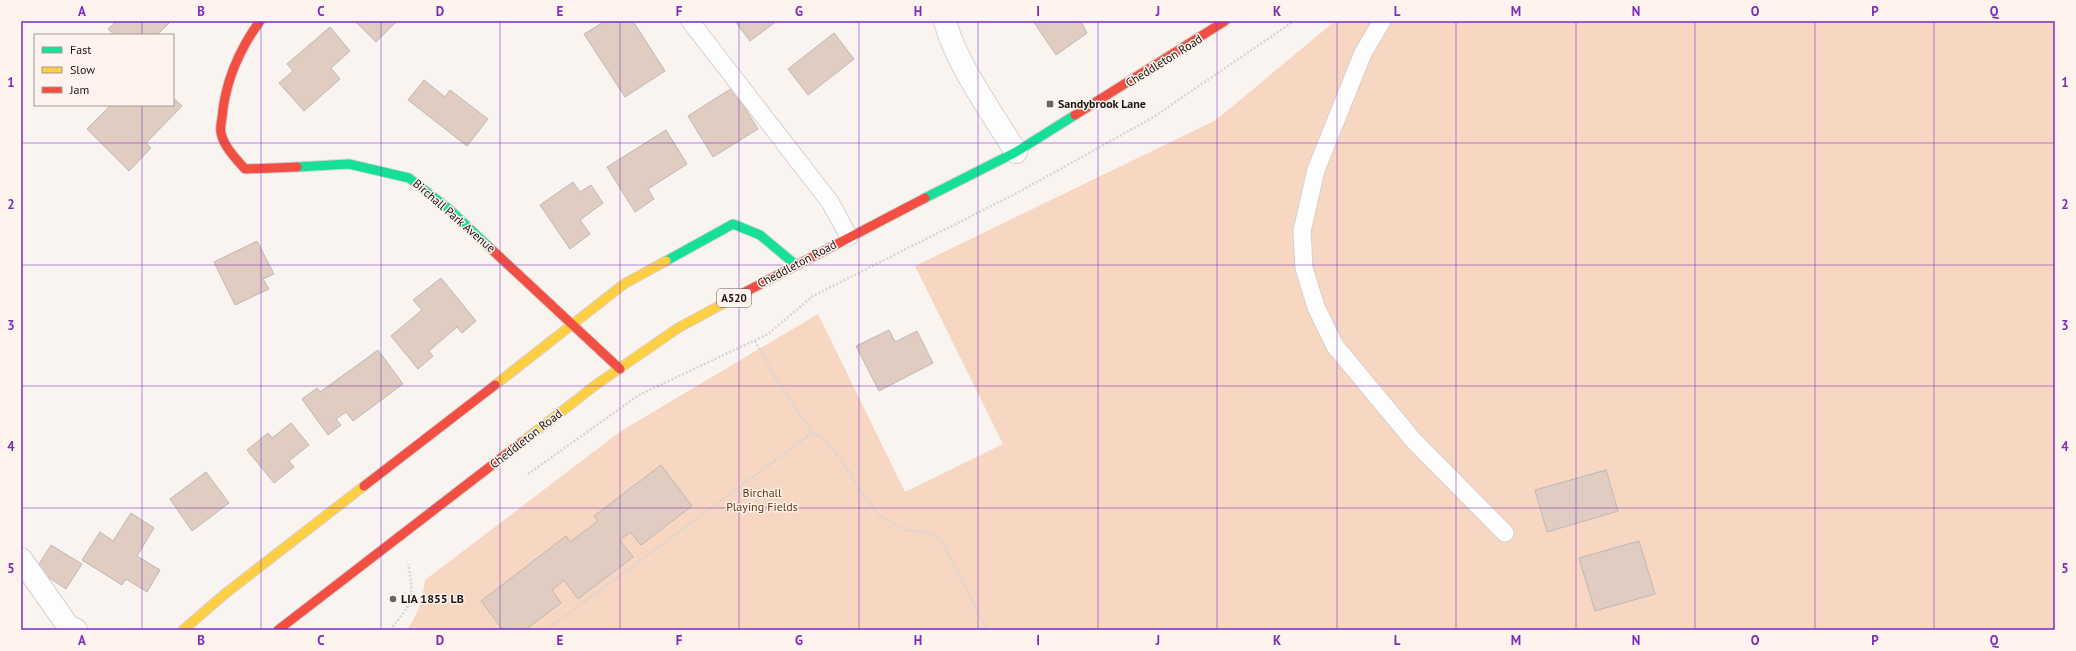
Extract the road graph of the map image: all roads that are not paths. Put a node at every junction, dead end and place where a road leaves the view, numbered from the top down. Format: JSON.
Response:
{"nodes":[{"id":1,"x":260,"y":21,"type":"edge"},
{"id":2,"x":690,"y":21,"type":"edge"},
{"id":3,"x":945,"y":21,"type":"edge"},
{"id":4,"x":1225,"y":21,"type":"edge"},
{"id":5,"x":1382,"y":21,"type":"edge"},
{"id":6,"x":1016,"y":152,"type":"junction"},
{"id":7,"x":849,"y":236,"type":"junction"},
{"id":8,"x":796,"y":265,"type":"junction"},
{"id":9,"x":571,"y":324,"type":"junction"},
{"id":10,"x":620,"y":369,"type":"junction"},
{"id":11,"x":1505,"y":533,"type":"dead end"},
{"id":12,"x":21,"y":559,"type":"edge"},
{"id":13,"x":76,"y":630,"type":"edge"},
{"id":14,"x":183,"y":630,"type":"edge"},
{"id":15,"x":278,"y":630,"type":"edge"}],
"edges":[{"from":1,"to":9,"type":"main road","name":"Birchall Park Avenue"},
{"from":2,"to":7,"type":"lane"},
{"from":3,"to":6,"type":"street"},
{"from":4,"to":6,"type":"main road","name":"Cheddleton Road","number":"A520"},
{"from":5,"to":11,"type":"lane"},
{"from":6,"to":7,"type":"main road","name":"Cheddleton Road","number":"A520"},
{"from":7,"to":8,"type":"main road","name":"Cheddleton Road","number":"A520"},
{"from":8,"to":9,"type":"main road"},
{"from":8,"to":10,"type":"main road","name":"Cheddleton Road","number":"A520"},
{"from":9,"to":10,"type":"main road","name":"Birchall Park Avenue"},
{"from":9,"to":14,"type":"main road"},
{"from":10,"to":15,"type":"main road","name":"Cheddleton Road","number":"A520"},
{"from":12,"to":13,"type":"street"}]}
